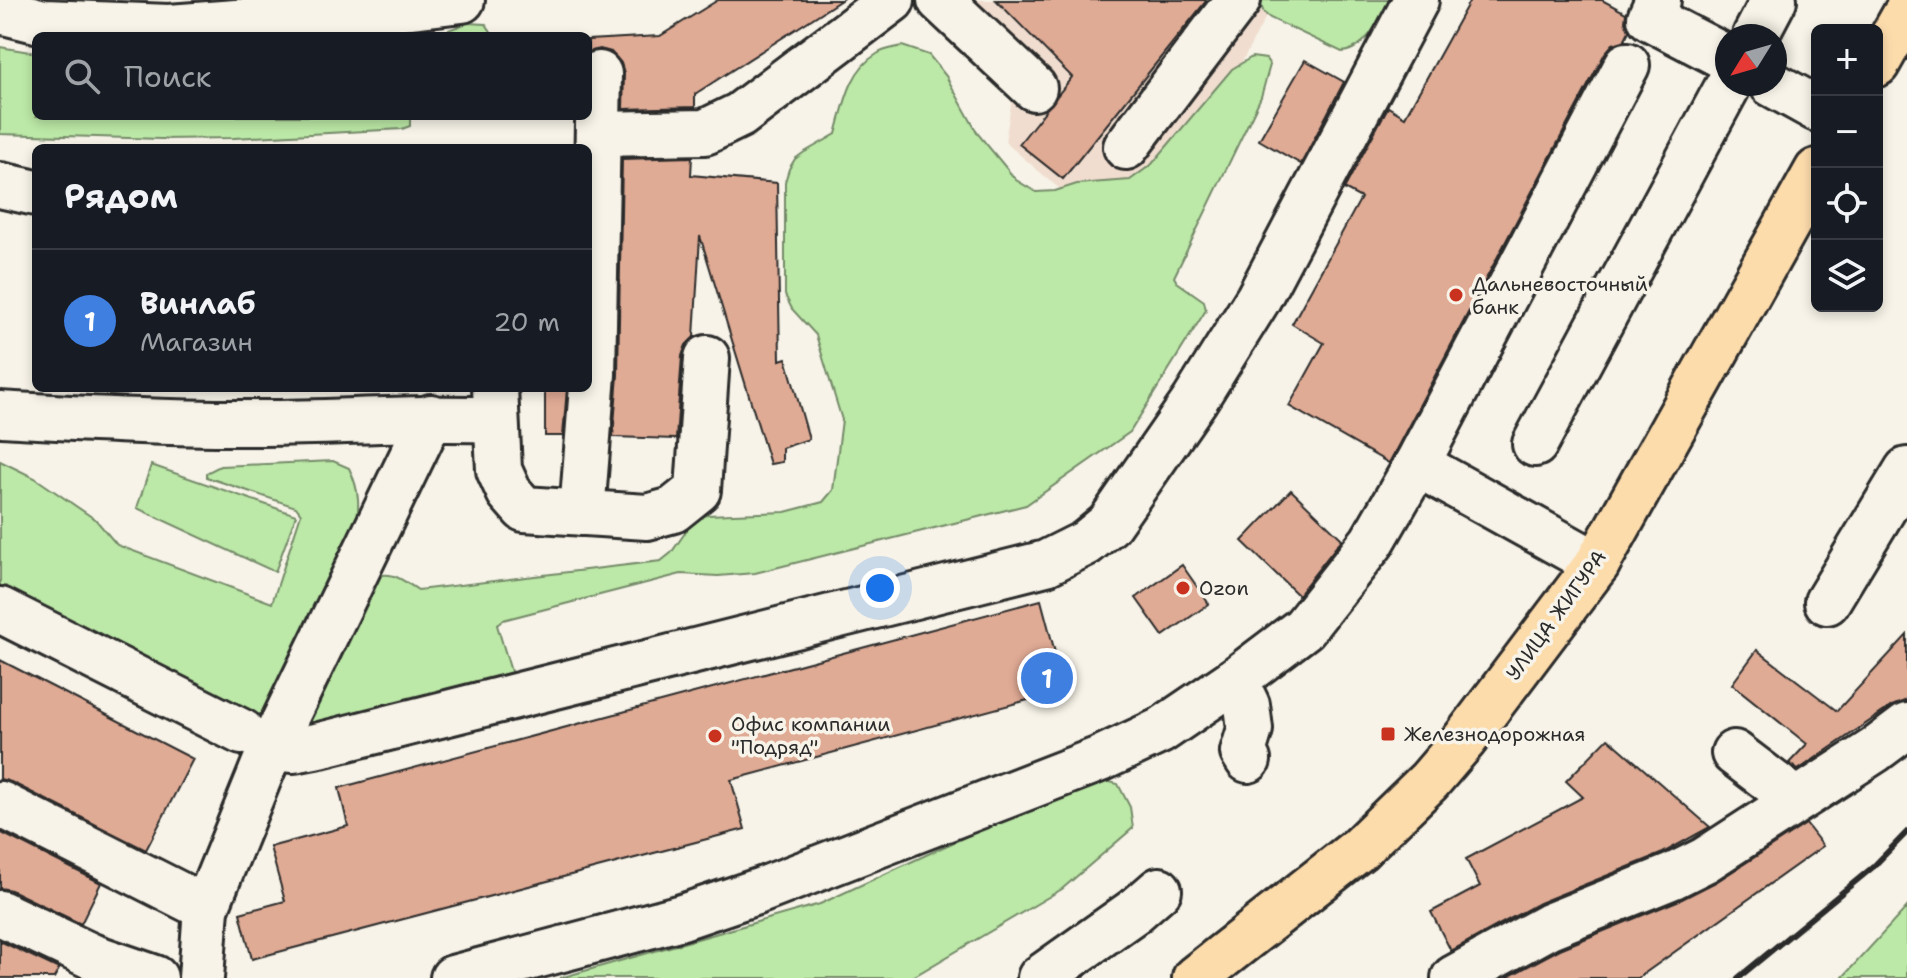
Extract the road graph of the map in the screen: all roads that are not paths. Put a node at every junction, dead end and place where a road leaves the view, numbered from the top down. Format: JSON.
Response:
{"nodes":[{"id":1,"x":462,"y":0,"type":"edge"},
{"id":2,"x":892,"y":0,"type":"edge"},
{"id":3,"x":940,"y":0,"type":"edge"},
{"id":4,"x":1238,"y":0,"type":"edge"},
{"id":5,"x":1416,"y":0,"type":"edge"},
{"id":6,"x":1658,"y":0,"type":"edge"},
{"id":7,"x":1774,"y":0,"type":"edge"},
{"id":8,"x":0,"y":11,"type":"edge"},
{"id":9,"x":1907,"y":11,"type":"edge"},
{"id":10,"x":1761,"y":24,"type":"edge"},
{"id":11,"x":1715,"y":52,"type":"edge"},
{"id":12,"x":1883,"y":53,"type":"edge"},
{"id":13,"x":1627,"y":65,"type":"dead end"},
{"id":14,"x":599,"y":74,"type":"dead end"},
{"id":15,"x":1034,"y":88,"type":"dead end"},
{"id":16,"x":1787,"y":92,"type":"edge"},
{"id":17,"x":1723,"y":96,"type":"edge"},
{"id":18,"x":1811,"y":106,"type":"edge"},
{"id":19,"x":598,"y":134,"type":"junction"},
{"id":20,"x":1126,"y":147,"type":"dead end"},
{"id":21,"x":1811,"y":182,"type":"edge"},
{"id":22,"x":0,"y":185,"type":"edge"},
{"id":23,"x":32,"y":192,"type":"edge"},
{"id":24,"x":707,"y":358,"type":"dead end"},
{"id":25,"x":592,"y":387,"type":"edge"},
{"id":26,"x":592,"y":392,"type":"edge"},
{"id":27,"x":495,"y":404,"type":"edge"},
{"id":28,"x":0,"y":414,"type":"edge"},
{"id":29,"x":431,"y":417,"type":"junction"},
{"id":30,"x":1535,"y":444,"type":"dead end"},
{"id":31,"x":1417,"y":464,"type":"junction"},
{"id":32,"x":1907,"y":470,"type":"edge"},
{"id":33,"x":582,"y":513,"type":"junction"},
{"id":34,"x":1597,"y":564,"type":"junction"},
{"id":35,"x":1827,"y":602,"type":"dead end"},
{"id":36,"x":0,"y":610,"type":"edge"},
{"id":37,"x":1235,"y":680,"type":"junction"},
{"id":38,"x":1907,"y":726,"type":"edge"},
{"id":39,"x":256,"y":740,"type":"junction"},
{"id":40,"x":1734,"y":753,"type":"dead end"},
{"id":41,"x":1248,"y":760,"type":"dead end"},
{"id":42,"x":1796,"y":800,"type":"junction"},
{"id":43,"x":0,"y":804,"type":"edge"},
{"id":44,"x":1159,"y":890,"type":"dead end"},
{"id":45,"x":206,"y":908,"type":"junction"},
{"id":46,"x":0,"y":913,"type":"edge"},
{"id":47,"x":155,"y":978,"type":"edge"},
{"id":48,"x":201,"y":978,"type":"edge"},
{"id":49,"x":453,"y":978,"type":"edge"},
{"id":50,"x":1040,"y":978,"type":"edge"},
{"id":51,"x":1195,"y":978,"type":"edge"},
{"id":52,"x":1454,"y":978,"type":"edge"}],
"edges":[{"from":1,"to":8,"type":"lane"},
{"from":2,"to":19,"type":"lane"},
{"from":3,"to":15,"type":"lane"},
{"from":4,"to":20,"type":"lane"},
{"from":5,"to":39,"type":"lane"},
{"from":6,"to":11,"type":"lane"},
{"from":7,"to":10,"type":"lane"},
{"from":9,"to":12,"type":"main road"},
{"from":13,"to":31,"type":"lane"},
{"from":14,"to":19,"type":"lane"},
{"from":16,"to":18,"type":"lane"},
{"from":17,"to":30,"type":"lane"},
{"from":19,"to":25,"type":"lane"},
{"from":21,"to":34,"type":"main road","name":"УЛИЦА ЖИГУРА"},
{"from":22,"to":23,"type":"lane"},
{"from":24,"to":33,"type":"lane"},
{"from":26,"to":33,"type":"lane"},
{"from":27,"to":29,"type":"lane"},
{"from":27,"to":33,"type":"lane"},
{"from":28,"to":29,"type":"lane"},
{"from":29,"to":39,"type":"lane"},
{"from":31,"to":34,"type":"lane"},
{"from":31,"to":37,"type":"lane"},
{"from":32,"to":35,"type":"lane"},
{"from":34,"to":51,"type":"main road","name":"УЛИЦА ЖИГУРА"},
{"from":36,"to":39,"type":"lane"},
{"from":37,"to":41,"type":"lane"},
{"from":37,"to":49,"type":"lane"},
{"from":38,"to":42,"type":"lane"},
{"from":39,"to":45,"type":"lane"},
{"from":40,"to":42,"type":"lane"},
{"from":42,"to":52,"type":"lane"},
{"from":43,"to":45,"type":"lane"},
{"from":44,"to":50,"type":"lane"},
{"from":45,"to":48,"type":"lane"},
{"from":46,"to":47,"type":"lane"}]}
